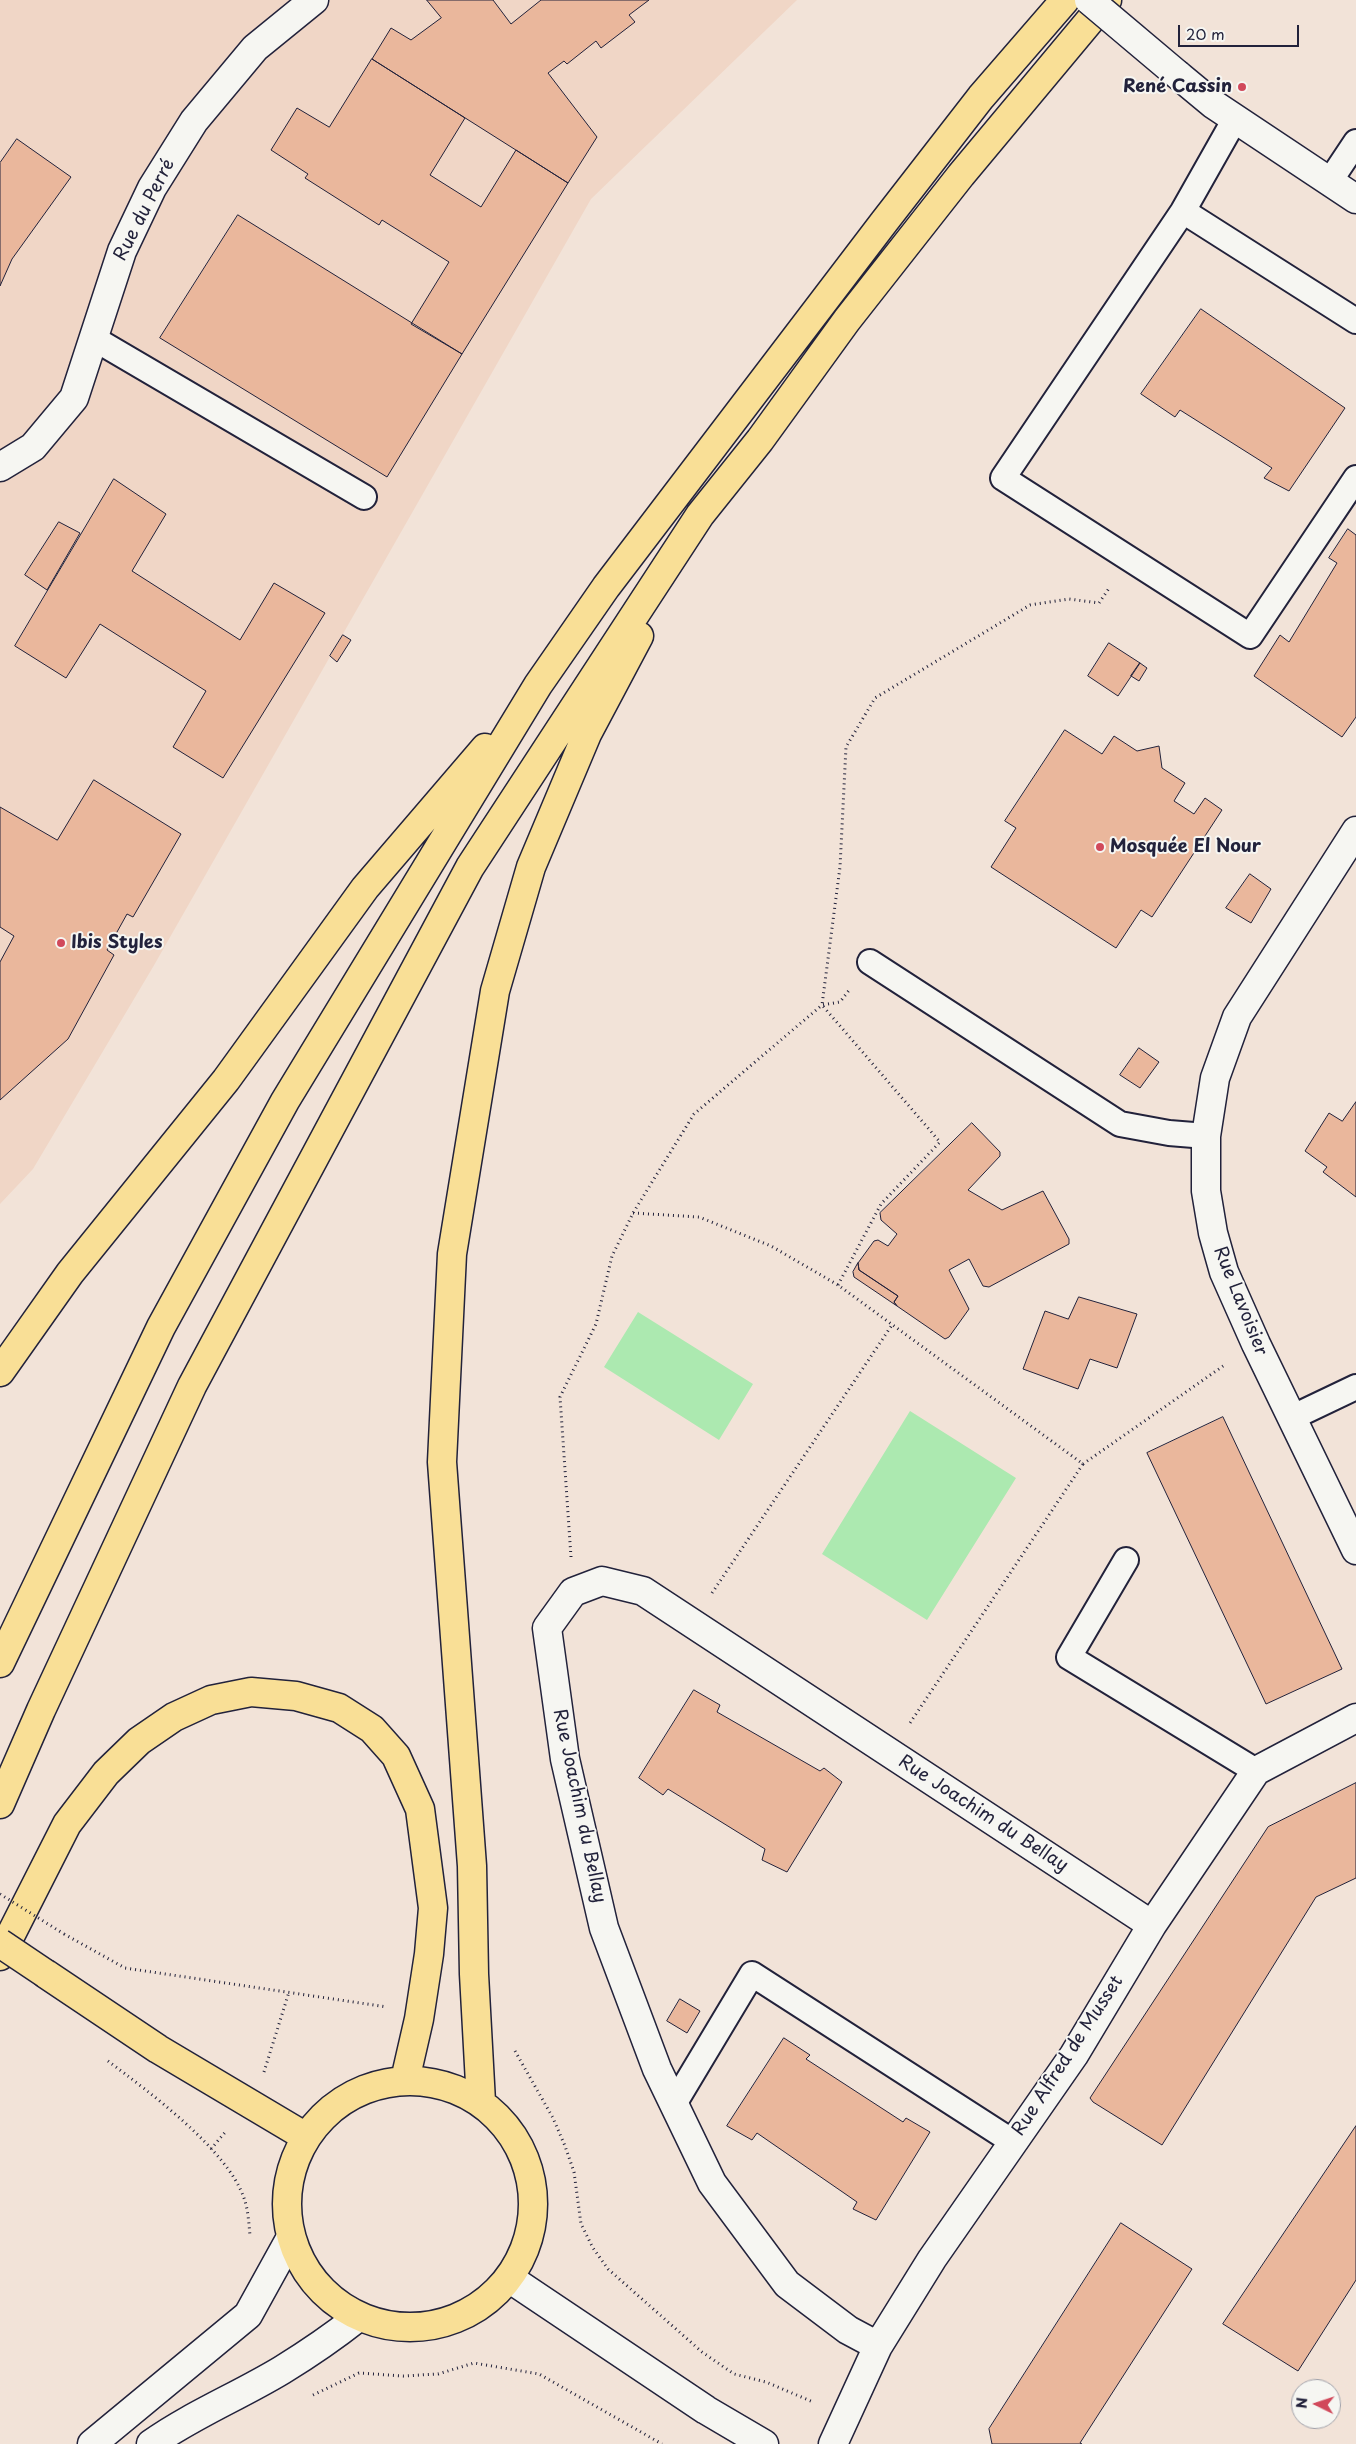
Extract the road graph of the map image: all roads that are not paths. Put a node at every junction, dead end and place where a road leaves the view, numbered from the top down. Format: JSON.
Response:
{"nodes":[{"id":1,"x":314,"y":0,"type":"edge"},
{"id":2,"x":1065,"y":0,"type":"edge"},
{"id":3,"x":1089,"y":0,"type":"edge"},
{"id":4,"x":1107,"y":0,"type":"edge"},
{"id":5,"x":1235,"y":119,"type":"junction"},
{"id":6,"x":1356,"y":142,"type":"edge"},
{"id":7,"x":1330,"y":181,"type":"junction"},
{"id":8,"x":1356,"y":199,"type":"edge"},
{"id":9,"x":1183,"y":211,"type":"junction"},
{"id":10,"x":1356,"y":321,"type":"edge"},
{"id":11,"x":93,"y":338,"type":"junction"},
{"id":12,"x":0,"y":467,"type":"edge"},
{"id":13,"x":1356,"y":478,"type":"edge"},
{"id":14,"x":364,"y":497,"type":"dead end"},
{"id":15,"x":700,"y":515,"type":"junction"},
{"id":16,"x":538,"y":685,"type":"junction"},
{"id":17,"x":1355,"y":833,"type":"edge"},
{"id":18,"x":870,"y":962,"type":"road end"},
{"id":19,"x":1206,"y":1136,"type":"junction"},
{"id":20,"x":3,"y":1365,"type":"edge"},
{"id":21,"x":1356,"y":1387,"type":"edge"},
{"id":22,"x":1291,"y":1418,"type":"junction"},
{"id":23,"x":1356,"y":1550,"type":"edge"},
{"id":24,"x":1126,"y":1560,"type":"dead end"},
{"id":25,"x":0,"y":1663,"type":"edge"},
{"id":26,"x":1356,"y":1718,"type":"edge"},
{"id":27,"x":1256,"y":1772,"type":"junction"},
{"id":28,"x":0,"y":1804,"type":"edge"},
{"id":29,"x":1152,"y":1925,"type":"junction"},
{"id":30,"x":0,"y":1943,"type":"edge"},
{"id":31,"x":0,"y":1956,"type":"edge"},
{"id":32,"x":405,"y":2080,"type":"junction"},
{"id":33,"x":481,"y":2102,"type":"junction"},
{"id":34,"x":674,"y":2104,"type":"junction"},
{"id":35,"x":306,"y":2137,"type":"junction"},
{"id":36,"x":1013,"y":2142,"type":"junction"},
{"id":37,"x":290,"y":2239,"type":"junction"},
{"id":38,"x":509,"y":2278,"type":"junction"},
{"id":39,"x":357,"y":2318,"type":"junction"},
{"id":40,"x":878,"y":2346,"type":"junction"},
{"id":41,"x":838,"y":2433,"type":"edge"},
{"id":42,"x":92,"y":2444,"type":"edge"},
{"id":43,"x":151,"y":2444,"type":"edge"},
{"id":44,"x":764,"y":2444,"type":"edge"}],
"edges":[{"from":1,"to":11,"type":"street","name":"Rue du Perré"},
{"from":2,"to":16,"type":"main road"},
{"from":3,"to":5,"type":"street","bridge":true},
{"from":4,"to":15,"type":"main road"},
{"from":5,"to":7,"type":"street"},
{"from":5,"to":9,"type":"lane"},
{"from":6,"to":7,"type":"lane"},
{"from":7,"to":8,"type":"street"},
{"from":9,"to":10,"type":"lane"},
{"from":9,"to":13,"type":"lane"},
{"from":11,"to":12,"type":"street","name":"Rue du Perré"},
{"from":11,"to":14,"type":"lane"},
{"from":15,"to":28,"type":"main road"},
{"from":15,"to":33,"type":"main road"},
{"from":16,"to":20,"type":"main road"},
{"from":16,"to":25,"type":"main road"},
{"from":17,"to":19,"type":"street","name":"Rue Lavoisier"},
{"from":18,"to":19,"type":"lane"},
{"from":19,"to":22,"type":"street","name":"Rue Lavoisier"},
{"from":21,"to":22,"type":"lane"},
{"from":22,"to":23,"type":"street","name":"Rue Lavoisier"},
{"from":24,"to":27,"type":"lane"},
{"from":26,"to":27,"type":"street","name":"Rue Alfred de Musset"},
{"from":27,"to":29,"type":"street","name":"Rue Alfred de Musset"},
{"from":29,"to":34,"type":"street","name":"Rue Joachim du Bellay"},
{"from":29,"to":36,"type":"street","name":"Rue Alfred de Musset"},
{"from":30,"to":35,"type":"main road","bridge":true},
{"from":31,"to":32,"type":"main road"},
{"from":32,"to":33,"type":"main road"},
{"from":32,"to":35,"type":"main road"},
{"from":33,"to":38,"type":"main road"},
{"from":34,"to":36,"type":"lane"},
{"from":34,"to":40,"type":"street","name":"Rue Joachim du Bellay"},
{"from":35,"to":37,"type":"main road"},
{"from":36,"to":40,"type":"street","name":"Rue Alfred de Musset"},
{"from":37,"to":39,"type":"main road"},
{"from":37,"to":42,"type":"street"},
{"from":38,"to":39,"type":"main road"},
{"from":38,"to":44,"type":"street"},
{"from":39,"to":43,"type":"street"},
{"from":40,"to":41,"type":"street","name":"Rue Alfred de Musset"}]}
